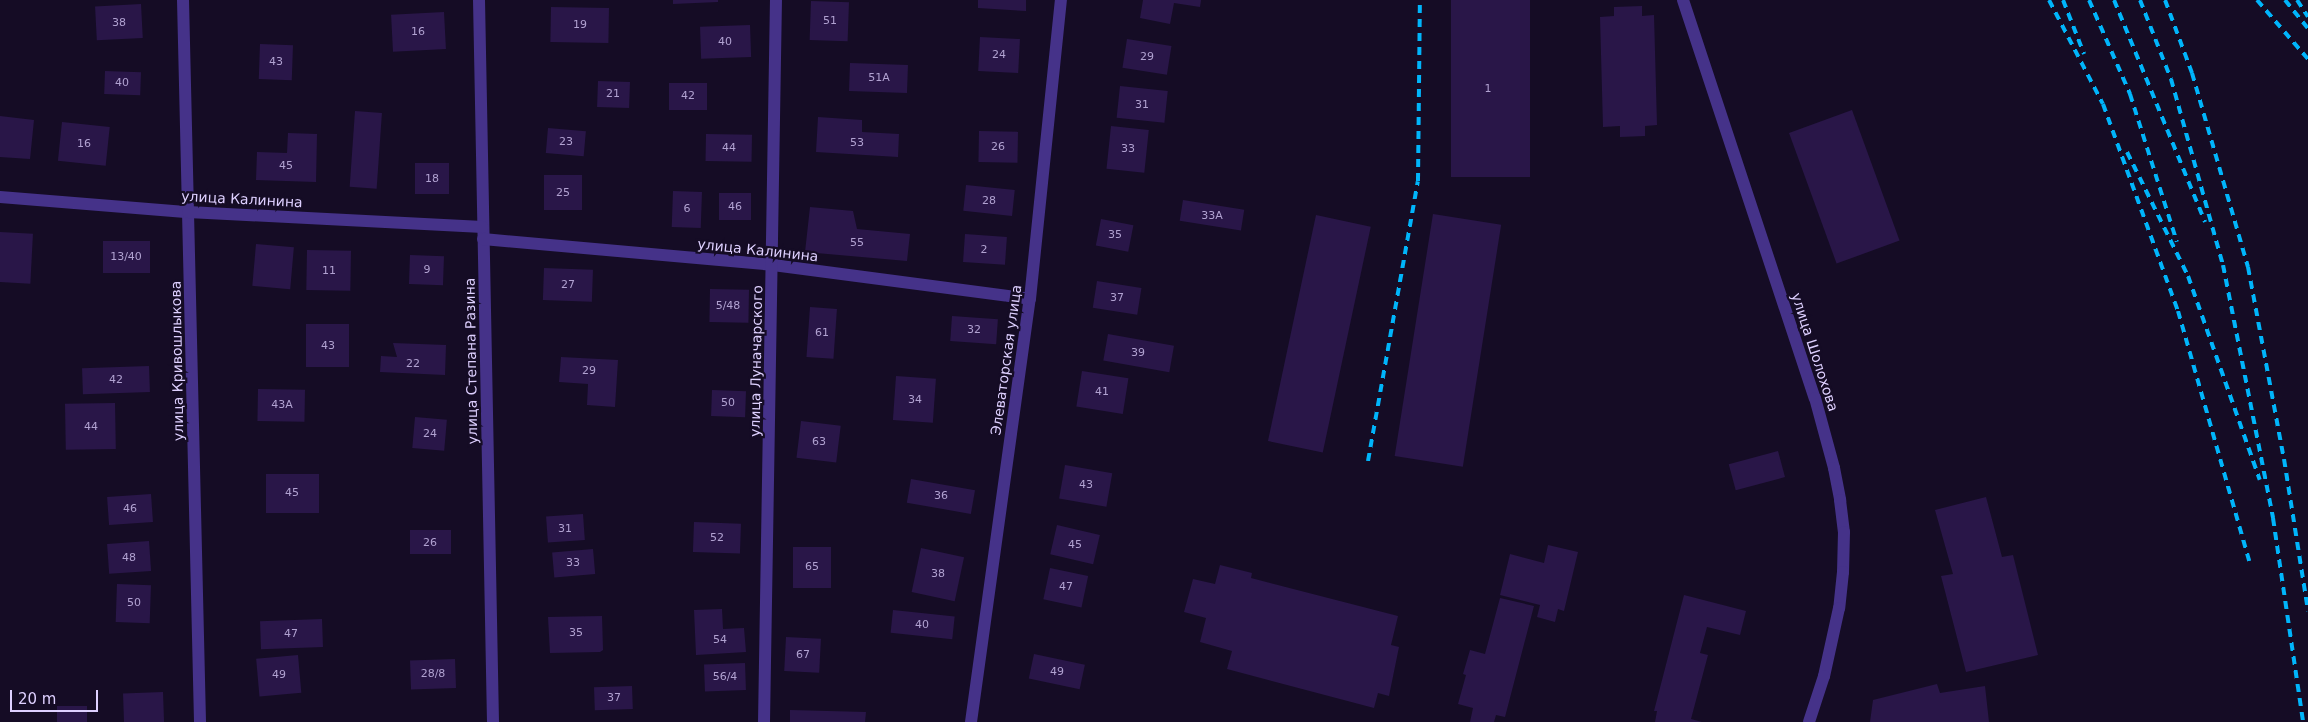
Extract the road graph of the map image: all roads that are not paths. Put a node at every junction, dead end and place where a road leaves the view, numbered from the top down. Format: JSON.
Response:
{"nodes":[{"id":1,"x":183,"y":0,"type":"edge"},
{"id":2,"x":479,"y":0,"type":"edge"},
{"id":3,"x":776,"y":0,"type":"edge"},
{"id":4,"x":1060,"y":0,"type":"edge"},
{"id":5,"x":1683,"y":0,"type":"edge"},
{"id":6,"x":0,"y":197,"type":"edge"},
{"id":7,"x":188,"y":212,"type":"junction"},
{"id":8,"x":483,"y":233,"type":"junction"},
{"id":9,"x":773,"y":265,"type":"junction"},
{"id":10,"x":1030,"y":299,"type":"junction"},
{"id":11,"x":200,"y":722,"type":"edge"},
{"id":12,"x":493,"y":722,"type":"edge"},
{"id":13,"x":764,"y":722,"type":"edge"},
{"id":14,"x":970,"y":722,"type":"edge"},
{"id":15,"x":1809,"y":722,"type":"edge"}],
"edges":[{"from":1,"to":7,"type":"street","name":"улица Кривошлыкова"},
{"from":2,"to":8,"type":"street","name":"улица Степана Разина"},
{"from":3,"to":9,"type":"street","name":"улица Луначарского"},
{"from":4,"to":10,"type":"street","name":"Элеваторская улица"},
{"from":5,"to":15,"type":"street","name":"улица Шолохова"},
{"from":6,"to":7,"type":"street","name":"улица Калинина"},
{"from":7,"to":8,"type":"street","name":"улица Калинина"},
{"from":7,"to":11,"type":"street","name":"улица Кривошлыкова"},
{"from":8,"to":9,"type":"street","name":"улица Калинина"},
{"from":8,"to":12,"type":"street","name":"улица Степана Разина"},
{"from":9,"to":10,"type":"street","name":"улица Калинина"},
{"from":9,"to":13,"type":"street","name":"улица Луначарского"},
{"from":10,"to":14,"type":"street","name":"Элеваторская улица"}]}
